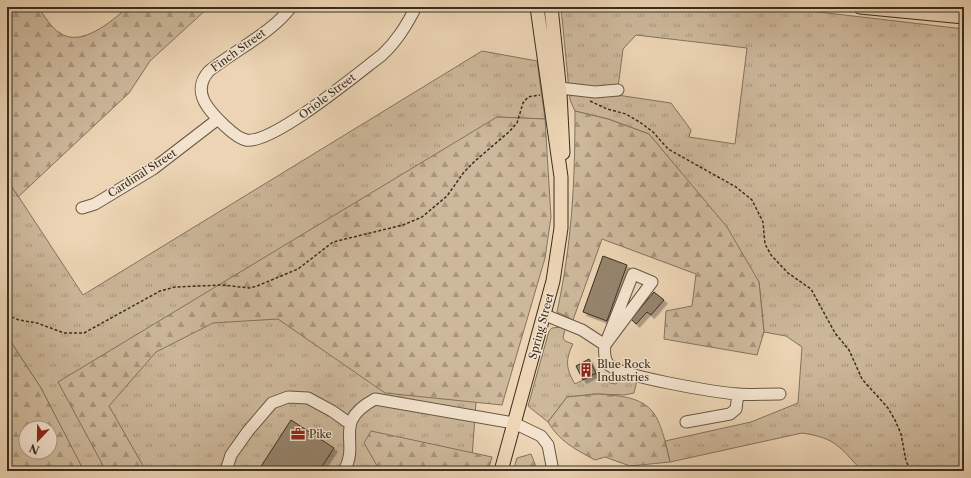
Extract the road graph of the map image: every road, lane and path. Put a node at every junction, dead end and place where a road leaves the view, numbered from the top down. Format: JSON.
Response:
{"nodes":[{"id":1,"x":291,"y":7,"type":"edge"},
{"id":2,"x":416,"y":7,"type":"edge"},
{"id":3,"x":537,"y":7,"type":"edge"},
{"id":4,"x":551,"y":7,"type":"edge"},
{"id":5,"x":860,"y":7,"type":"edge"},
{"id":6,"x":964,"y":17,"type":"edge"},
{"id":7,"x":618,"y":90,"type":"dead end"},
{"id":8,"x":554,"y":91,"type":"junction"},
{"id":9,"x":588,"y":100,"type":"dead end"},
{"id":10,"x":218,"y":119,"type":"junction"},
{"id":11,"x":82,"y":208,"type":"dead end"},
{"id":12,"x":7,"y":315,"type":"edge"},
{"id":13,"x":544,"y":315,"type":"junction"},
{"id":14,"x":605,"y":345,"type":"junction"},
{"id":15,"x":738,"y":394,"type":"junction"},
{"id":16,"x":780,"y":394,"type":"dead end"},
{"id":17,"x":686,"y":422,"type":"dead end"},
{"id":18,"x":349,"y":423,"type":"junction"},
{"id":19,"x":514,"y":423,"type":"junction"},
{"id":20,"x":226,"y":471,"type":"edge"},
{"id":21,"x":344,"y":471,"type":"edge"},
{"id":22,"x":501,"y":471,"type":"edge"},
{"id":23,"x":553,"y":471,"type":"edge"},
{"id":24,"x":911,"y":471,"type":"edge"}],
"edges":[{"from":1,"to":10,"type":"street","name":"Finch Street"},
{"from":2,"to":10,"type":"street","name":"Oriole Street"},
{"from":3,"to":8,"type":"main road","name":"Spring Street"},
{"from":4,"to":8,"type":"main road","name":"Spring Street"},
{"from":5,"to":6,"type":"main road"},
{"from":7,"to":8,"type":"street"},
{"from":8,"to":12,"type":"path"},
{"from":8,"to":13,"type":"main road","name":"Spring Street"},
{"from":9,"to":24,"type":"path"},
{"from":10,"to":11,"type":"street","name":"Cardinal Street"},
{"from":13,"to":14,"type":"street"},
{"from":13,"to":19,"type":"main road","name":"Spring Street"},
{"from":14,"to":14,"type":"street"},
{"from":14,"to":15,"type":"street"},
{"from":15,"to":16,"type":"street"},
{"from":15,"to":17,"type":"street"},
{"from":18,"to":19,"type":"street"},
{"from":18,"to":20,"type":"street"},
{"from":18,"to":21,"type":"street"},
{"from":19,"to":22,"type":"main road","name":"Spring Street"},
{"from":19,"to":23,"type":"street"}]}
